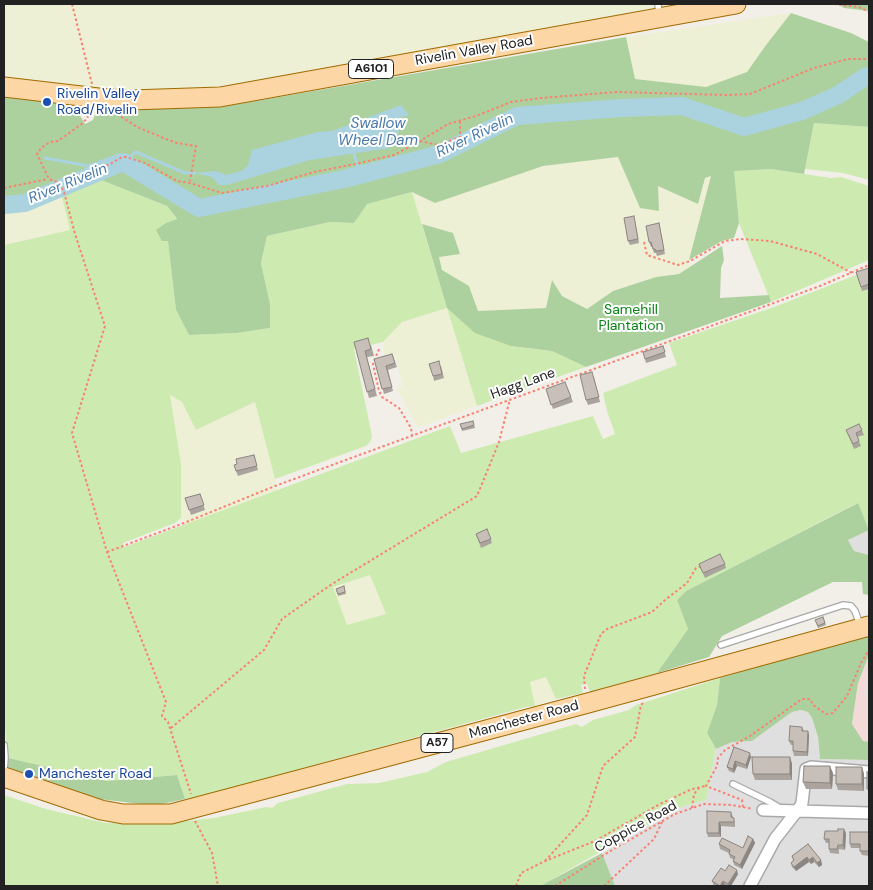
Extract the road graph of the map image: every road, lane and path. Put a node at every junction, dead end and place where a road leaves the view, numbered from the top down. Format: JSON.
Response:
{"nodes":[{"id":1,"x":72,"y":4,"type":"edge"},
{"id":2,"x":736,"y":4,"type":"edge"},
{"id":3,"x":834,"y":4,"type":"edge"},
{"id":4,"x":658,"y":10,"type":"edge"},
{"id":5,"x":869,"y":12,"type":"edge"},
{"id":6,"x":869,"y":59,"type":"edge"},
{"id":7,"x":4,"y":87,"type":"edge"},
{"id":8,"x":92,"y":97,"type":"junction"},
{"id":9,"x":115,"y":113,"type":"dead end"},
{"id":10,"x":460,"y":120,"type":"junction"},
{"id":11,"x":420,"y":142,"type":"junction"},
{"id":12,"x":49,"y":179,"type":"junction"},
{"id":13,"x":60,"y":183,"type":"junction"},
{"id":14,"x":190,"y":183,"type":"junction"},
{"id":15,"x":4,"y":188,"type":"edge"},
{"id":16,"x":644,"y":242,"type":"dead end"},
{"id":17,"x":869,"y":265,"type":"edge"},
{"id":18,"x":852,"y":272,"type":"junction"},
{"id":19,"x":379,"y":349,"type":"dead end"},
{"id":20,"x":510,"y":399,"type":"junction"},
{"id":21,"x":412,"y":435,"type":"junction"},
{"id":22,"x":107,"y":552,"type":"junction"},
{"id":23,"x":703,"y":564,"type":"edge"},
{"id":24,"x":865,"y":627,"type":"edge"},
{"id":25,"x":721,"y":645,"type":"dead end"},
{"id":26,"x":869,"y":650,"type":"edge"},
{"id":27,"x":648,"y":700,"type":"dead end"},
{"id":28,"x":588,"y":703,"type":"junction"},
{"id":29,"x":170,"y":729,"type":"junction"},
{"id":30,"x":4,"y":745,"type":"edge"},
{"id":31,"x":4,"y":771,"type":"edge"},
{"id":32,"x":869,"y":772,"type":"edge"},
{"id":33,"x":4,"y":778,"type":"edge"},
{"id":34,"x":733,"y":784,"type":"dead end"},
{"id":35,"x":706,"y":786,"type":"junction"},
{"id":36,"x":699,"y":788,"type":"junction"},
{"id":37,"x":743,"y":807,"type":"junction"},
{"id":38,"x":692,"y":808,"type":"junction"},
{"id":39,"x":763,"y":810,"type":"joint"},
{"id":40,"x":784,"y":811,"type":"junction"},
{"id":41,"x":797,"y":811,"type":"junction"},
{"id":42,"x":869,"y":813,"type":"edge"},
{"id":43,"x":194,"y":814,"type":"junction"},
{"id":44,"x":662,"y":822,"type":"junction"},
{"id":45,"x":545,"y":861,"type":"junction"},
{"id":46,"x":218,"y":886,"type":"edge"},
{"id":47,"x":516,"y":886,"type":"edge"},
{"id":48,"x":555,"y":886,"type":"edge"},
{"id":49,"x":604,"y":886,"type":"edge"},
{"id":50,"x":750,"y":886,"type":"edge"}],
"edges":[{"from":1,"to":8,"type":"path"},
{"from":2,"to":4,"type":"main road","name":"Rivelin Valley Road","number":"A6101"},
{"from":3,"to":5,"type":"path"},
{"from":4,"to":8,"type":"main road","name":"Rivelin Valley Road","number":"A6101"},
{"from":6,"to":10,"type":"path"},
{"from":7,"to":8,"type":"main road","name":"Rivelin Valley Road","number":"A6101"},
{"from":8,"to":12,"type":"path"},
{"from":9,"to":14,"type":"path"},
{"from":10,"to":11,"type":"path"},
{"from":10,"to":11,"type":"path"},
{"from":11,"to":14,"type":"path"},
{"from":12,"to":13,"type":"path"},
{"from":12,"to":15,"type":"path"},
{"from":13,"to":14,"type":"path"},
{"from":13,"to":22,"type":"path"},
{"from":16,"to":18,"type":"path"},
{"from":17,"to":18,"type":"path","name":"Hagg Lane"},
{"from":18,"to":20,"type":"path","name":"Hagg Lane"},
{"from":19,"to":21,"type":"path"},
{"from":20,"to":21,"type":"path","name":"Hagg Lane"},
{"from":20,"to":29,"type":"path"},
{"from":21,"to":22,"type":"path","name":"Hagg Lane"},
{"from":22,"to":29,"type":"path"},
{"from":23,"to":28,"type":"path"},
{"from":24,"to":25,"type":"lane"},
{"from":24,"to":28,"type":"main road","name":"Manchester Road","number":"A57"},
{"from":26,"to":35,"type":"path"},
{"from":27,"to":45,"type":"path"},
{"from":28,"to":43,"type":"main road","name":"Manchester Road","number":"A57"},
{"from":29,"to":43,"type":"path"},
{"from":30,"to":31,"type":"lane"},
{"from":32,"to":41,"type":"street"},
{"from":33,"to":43,"type":"main road","name":"Manchester Road","number":"A57"},
{"from":34,"to":40,"type":"lane"},
{"from":35,"to":36,"type":"path"},
{"from":35,"to":37,"type":"path"},
{"from":36,"to":38,"type":"path"},
{"from":36,"to":45,"type":"path"},
{"from":37,"to":38,"type":"path","name":"Coppice Road"},
{"from":37,"to":39,"type":"path","name":"Coppice Road"},
{"from":38,"to":44,"type":"path","name":"Coppice Road"},
{"from":39,"to":40,"type":"street"},
{"from":40,"to":41,"type":"street"},
{"from":41,"to":42,"type":"street"},
{"from":41,"to":50,"type":"street"},
{"from":43,"to":46,"type":"path"},
{"from":44,"to":48,"type":"path","name":"Coppice Road"},
{"from":44,"to":49,"type":"path"},
{"from":45,"to":47,"type":"path"}]}
